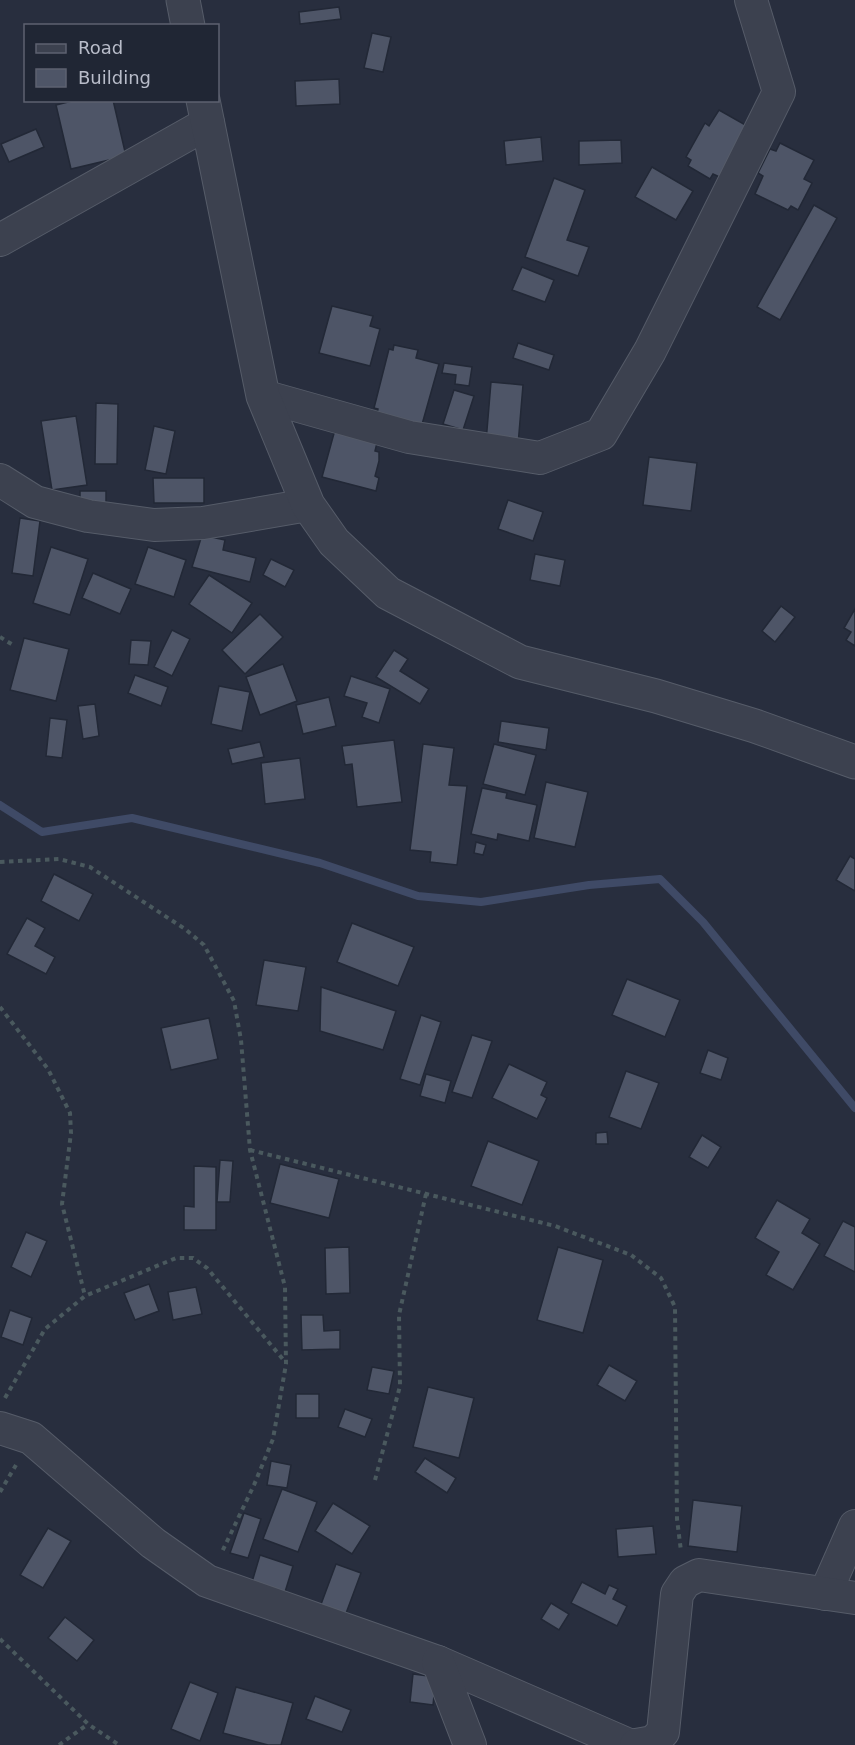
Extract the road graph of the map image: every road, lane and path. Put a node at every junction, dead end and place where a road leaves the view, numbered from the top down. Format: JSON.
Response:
{"nodes":[{"id":1,"x":183,"y":0,"type":"edge"},
{"id":2,"x":751,"y":0,"type":"edge"},
{"id":3,"x":188,"y":24,"type":"edge"},
{"id":4,"x":205,"y":112,"type":"edge"},
{"id":5,"x":0,"y":240,"type":"edge"},
{"id":6,"x":263,"y":396,"type":"junction"},
{"id":7,"x":0,"y":480,"type":"edge"},
{"id":8,"x":308,"y":505,"type":"junction"},
{"id":9,"x":0,"y":637,"type":"edge"},
{"id":10,"x":13,"y":645,"type":"dead end"},
{"id":11,"x":855,"y":762,"type":"edge"},
{"id":12,"x":0,"y":862,"type":"edge"},
{"id":13,"x":0,"y":1007,"type":"edge"},
{"id":14,"x":250,"y":1150,"type":"junction"},
{"id":15,"x":426,"y":1194,"type":"junction"},
{"id":16,"x":85,"y":1296,"type":"junction"},
{"id":17,"x":286,"y":1364,"type":"junction"},
{"id":18,"x":0,"y":1407,"type":"edge"},
{"id":19,"x":0,"y":1428,"type":"edge"},
{"id":20,"x":375,"y":1480,"type":"dead end"},
{"id":21,"x":855,"y":1526,"type":"edge"},
{"id":22,"x":207,"y":1581,"type":"junction"},
{"id":23,"x":685,"y":1582,"type":"junction"},
{"id":24,"x":840,"y":1596,"type":"edge"},
{"id":25,"x":0,"y":1639,"type":"edge"},
{"id":26,"x":438,"y":1662,"type":"junction"},
{"id":27,"x":87,"y":1724,"type":"junction"},
{"id":28,"x":58,"y":1745,"type":"edge"},
{"id":29,"x":119,"y":1745,"type":"edge"},
{"id":30,"x":470,"y":1745,"type":"edge"},
{"id":31,"x":629,"y":1745,"type":"edge"},
{"id":32,"x":636,"y":1745,"type":"edge"}],
"edges":[{"from":1,"to":3,"type":"street"},
{"from":2,"to":6,"type":"street"},
{"from":4,"to":5,"type":"street"},
{"from":4,"to":6,"type":"street"},
{"from":6,"to":8,"type":"street"},
{"from":7,"to":8,"type":"street"},
{"from":8,"to":11,"type":"street"},
{"from":9,"to":10,"type":"path"},
{"from":12,"to":14,"type":"path"},
{"from":13,"to":16,"type":"path"},
{"from":14,"to":15,"type":"path"},
{"from":14,"to":17,"type":"path"},
{"from":15,"to":20,"type":"path"},
{"from":15,"to":23,"type":"path"},
{"from":16,"to":17,"type":"path"},
{"from":16,"to":18,"type":"path"},
{"from":17,"to":22,"type":"path"},
{"from":19,"to":22,"type":"street"},
{"from":21,"to":24,"type":"street"},
{"from":22,"to":26,"type":"street"},
{"from":23,"to":24,"type":"street"},
{"from":23,"to":32,"type":"street"},
{"from":25,"to":27,"type":"path"},
{"from":26,"to":30,"type":"street"},
{"from":26,"to":31,"type":"street"},
{"from":27,"to":28,"type":"path"},
{"from":27,"to":29,"type":"path"}]}
